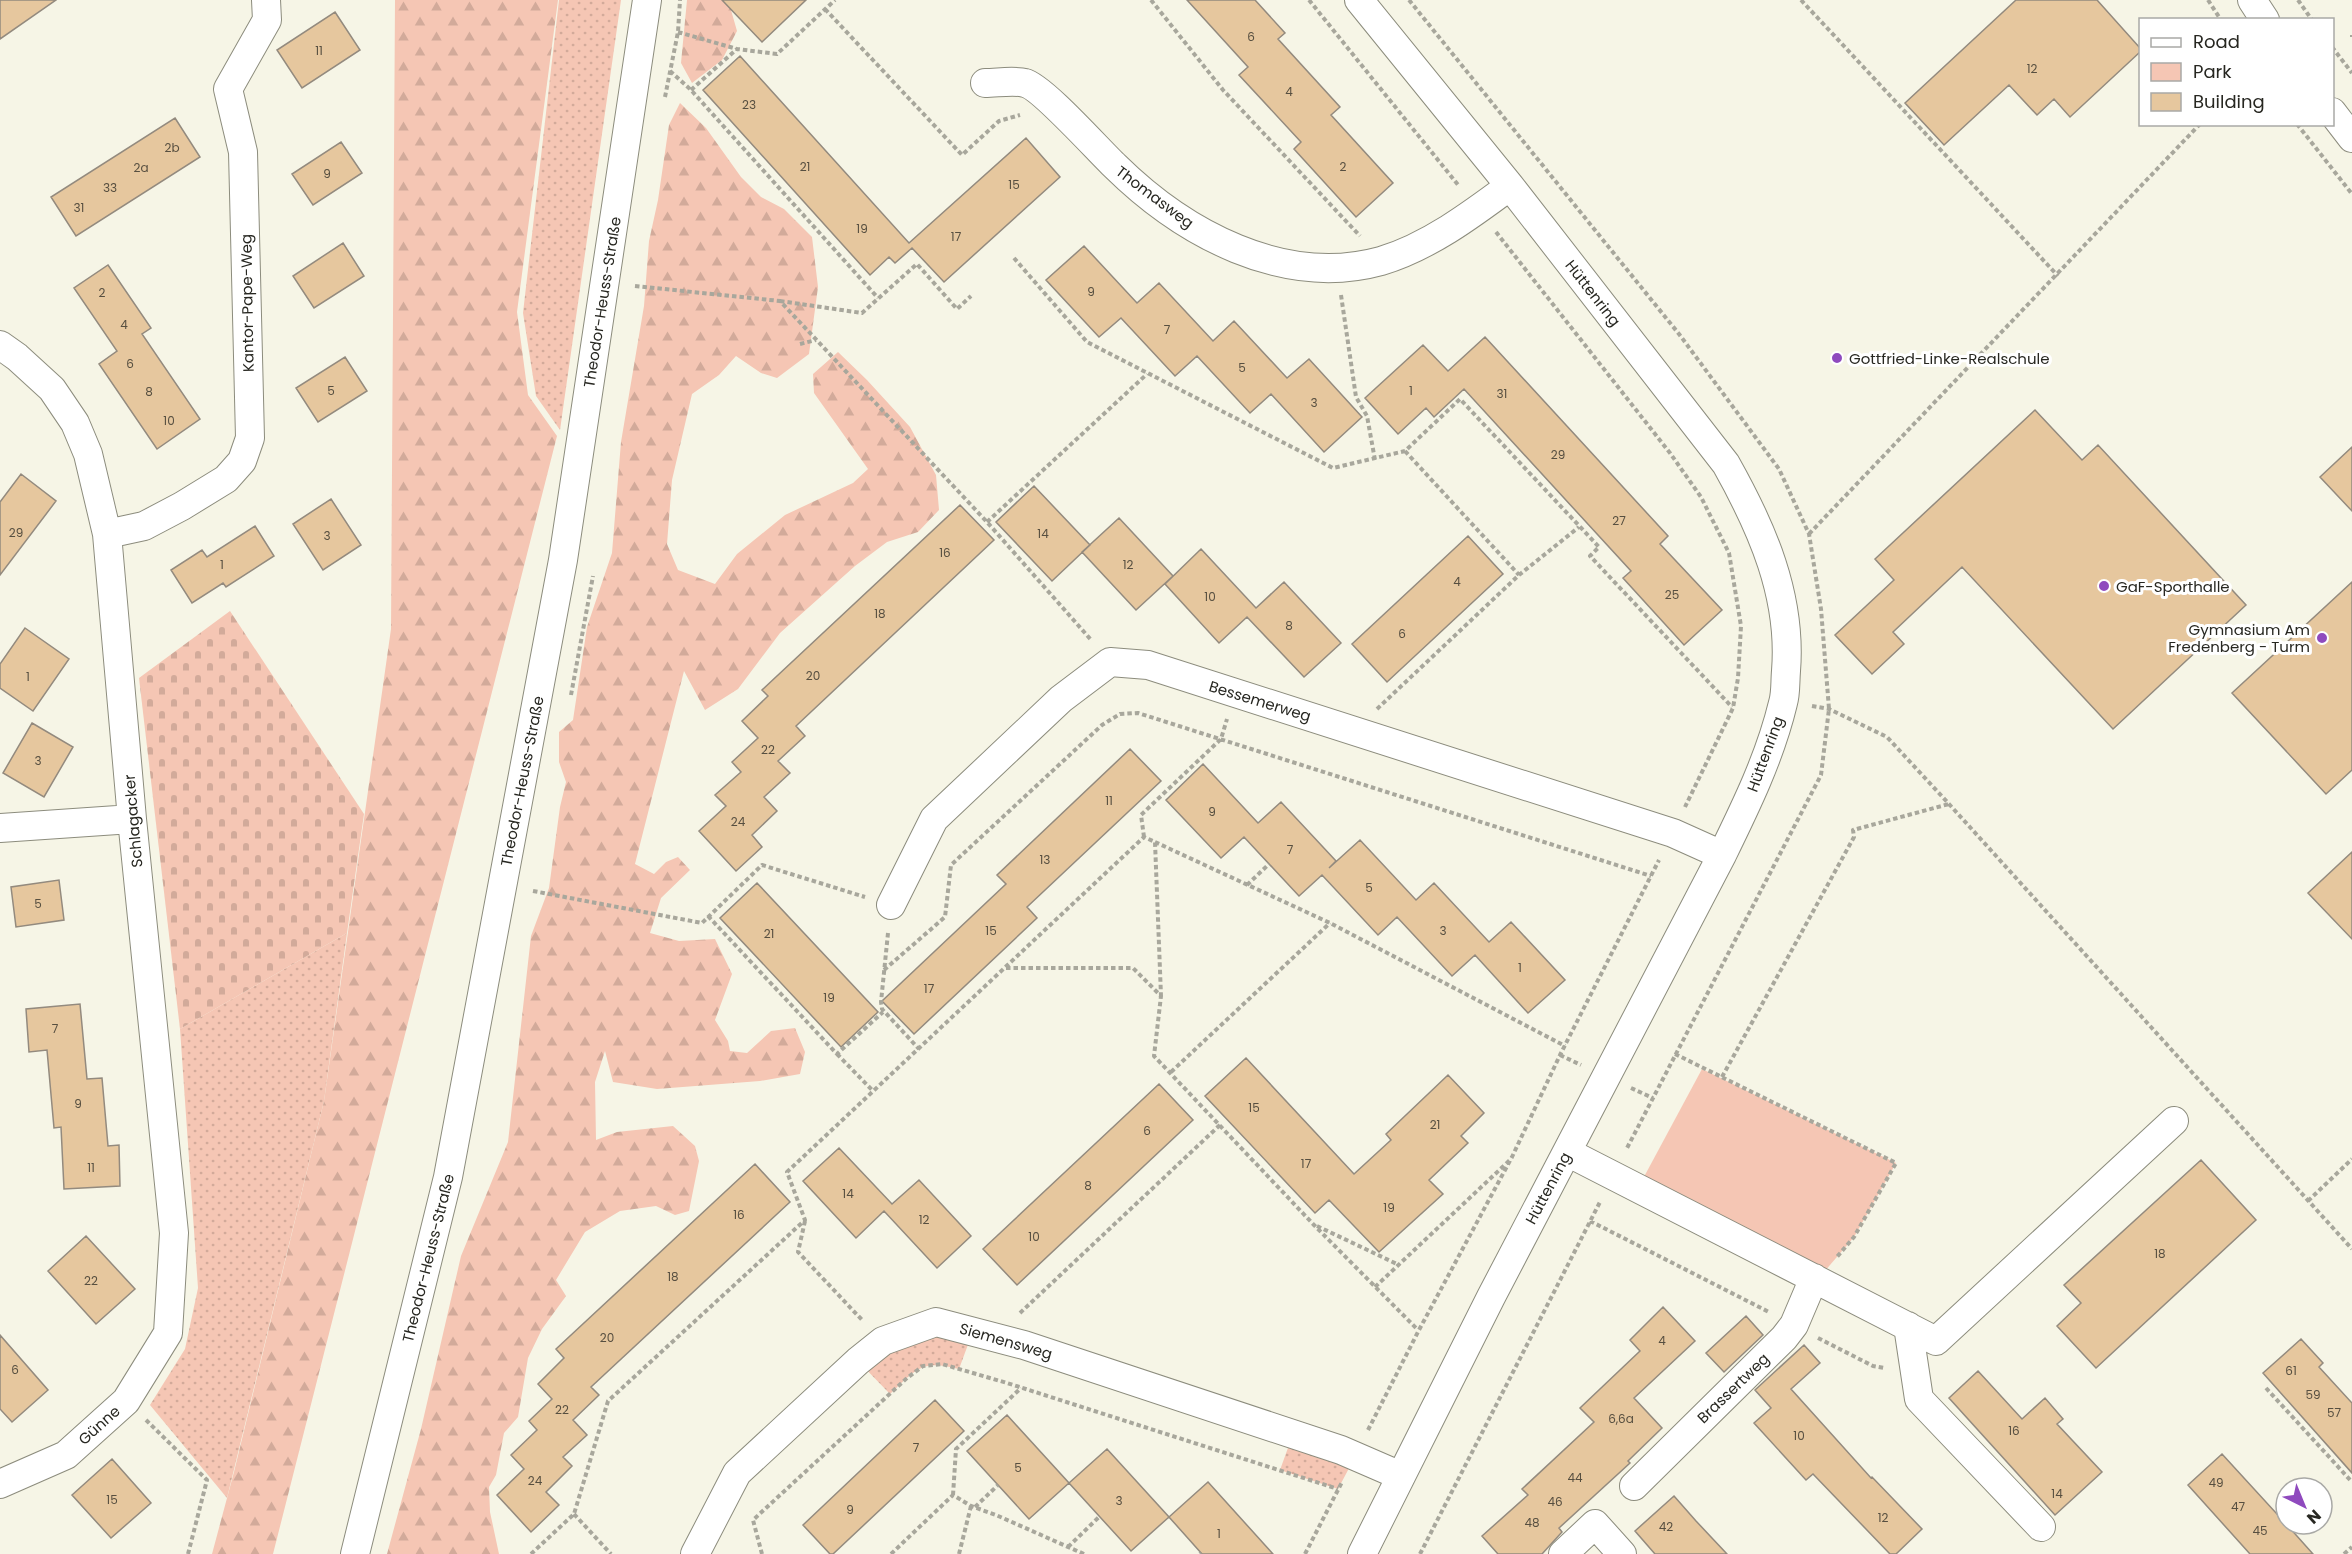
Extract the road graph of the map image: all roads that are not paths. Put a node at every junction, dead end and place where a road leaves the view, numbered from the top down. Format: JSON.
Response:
{"nodes":[{"id":1,"x":266,"y":0,"type":"edge"},
{"id":2,"x":647,"y":0,"type":"edge"},
{"id":3,"x":1359,"y":0,"type":"edge"},
{"id":4,"x":2252,"y":0,"type":"edge"},
{"id":5,"x":2264,"y":18,"type":"edge"},
{"id":6,"x":984,"y":83,"type":"dead end"},
{"id":7,"x":2334,"y":115,"type":"edge"},
{"id":8,"x":2352,"y":138,"type":"edge"},
{"id":9,"x":1510,"y":186,"type":"junction"},
{"id":10,"x":0,"y":345,"type":"edge"},
{"id":11,"x":107,"y":534,"type":"junction"},
{"id":12,"x":132,"y":819,"type":"junction"},
{"id":13,"x":0,"y":828,"type":"edge"},
{"id":14,"x":1722,"y":855,"type":"junction"},
{"id":15,"x":891,"y":905,"type":"road end"},
{"id":16,"x":2174,"y":1121,"type":"dead end"},
{"id":17,"x":1567,"y":1152,"type":"junction"},
{"id":18,"x":1816,"y":1279,"type":"junction"},
{"id":19,"x":1908,"y":1326,"type":"junction"},
{"id":20,"x":168,"y":1333,"type":"joint"},
{"id":21,"x":1401,"y":1476,"type":"junction"},
{"id":22,"x":0,"y":1484,"type":"edge"},
{"id":23,"x":1634,"y":1486,"type":"dead end"},
{"id":24,"x":2041,"y":1527,"type":"dead end"},
{"id":25,"x":355,"y":1554,"type":"edge"},
{"id":26,"x":695,"y":1554,"type":"edge"},
{"id":27,"x":1362,"y":1554,"type":"edge"},
{"id":28,"x":1563,"y":1554,"type":"edge"},
{"id":29,"x":1622,"y":1554,"type":"edge"}],
"edges":[{"from":1,"to":11,"type":"street","name":"Kantor-Pape-Weg"},
{"from":2,"to":25,"type":"street","name":"Theodor-Heuss-Straße"},
{"from":3,"to":9,"type":"street","name":"Hüttenring"},
{"from":4,"to":5,"type":"street"},
{"from":6,"to":9,"type":"street","name":"Thomasweg"},
{"from":7,"to":8,"type":"street"},
{"from":9,"to":14,"type":"street","name":"Hüttenring"},
{"from":10,"to":11,"type":"street","name":"Schlagacker"},
{"from":11,"to":12,"type":"street","name":"Schlagacker"},
{"from":12,"to":13,"type":"street"},
{"from":12,"to":20,"type":"street","name":"Schlagacker"},
{"from":14,"to":15,"type":"street","name":"Bessemerweg"},
{"from":14,"to":17,"type":"street","name":"Hüttenring"},
{"from":16,"to":19,"type":"street"},
{"from":17,"to":18,"type":"street"},
{"from":17,"to":21,"type":"street","name":"Hüttenring"},
{"from":18,"to":19,"type":"street"},
{"from":18,"to":23,"type":"street","name":"Brassertweg"},
{"from":19,"to":24,"type":"street"},
{"from":20,"to":22,"type":"street","name":"Günne"},
{"from":21,"to":26,"type":"street","name":"Siemensweg"},
{"from":21,"to":27,"type":"street","name":"Hüttenring"},
{"from":28,"to":29,"type":"street"}]}
